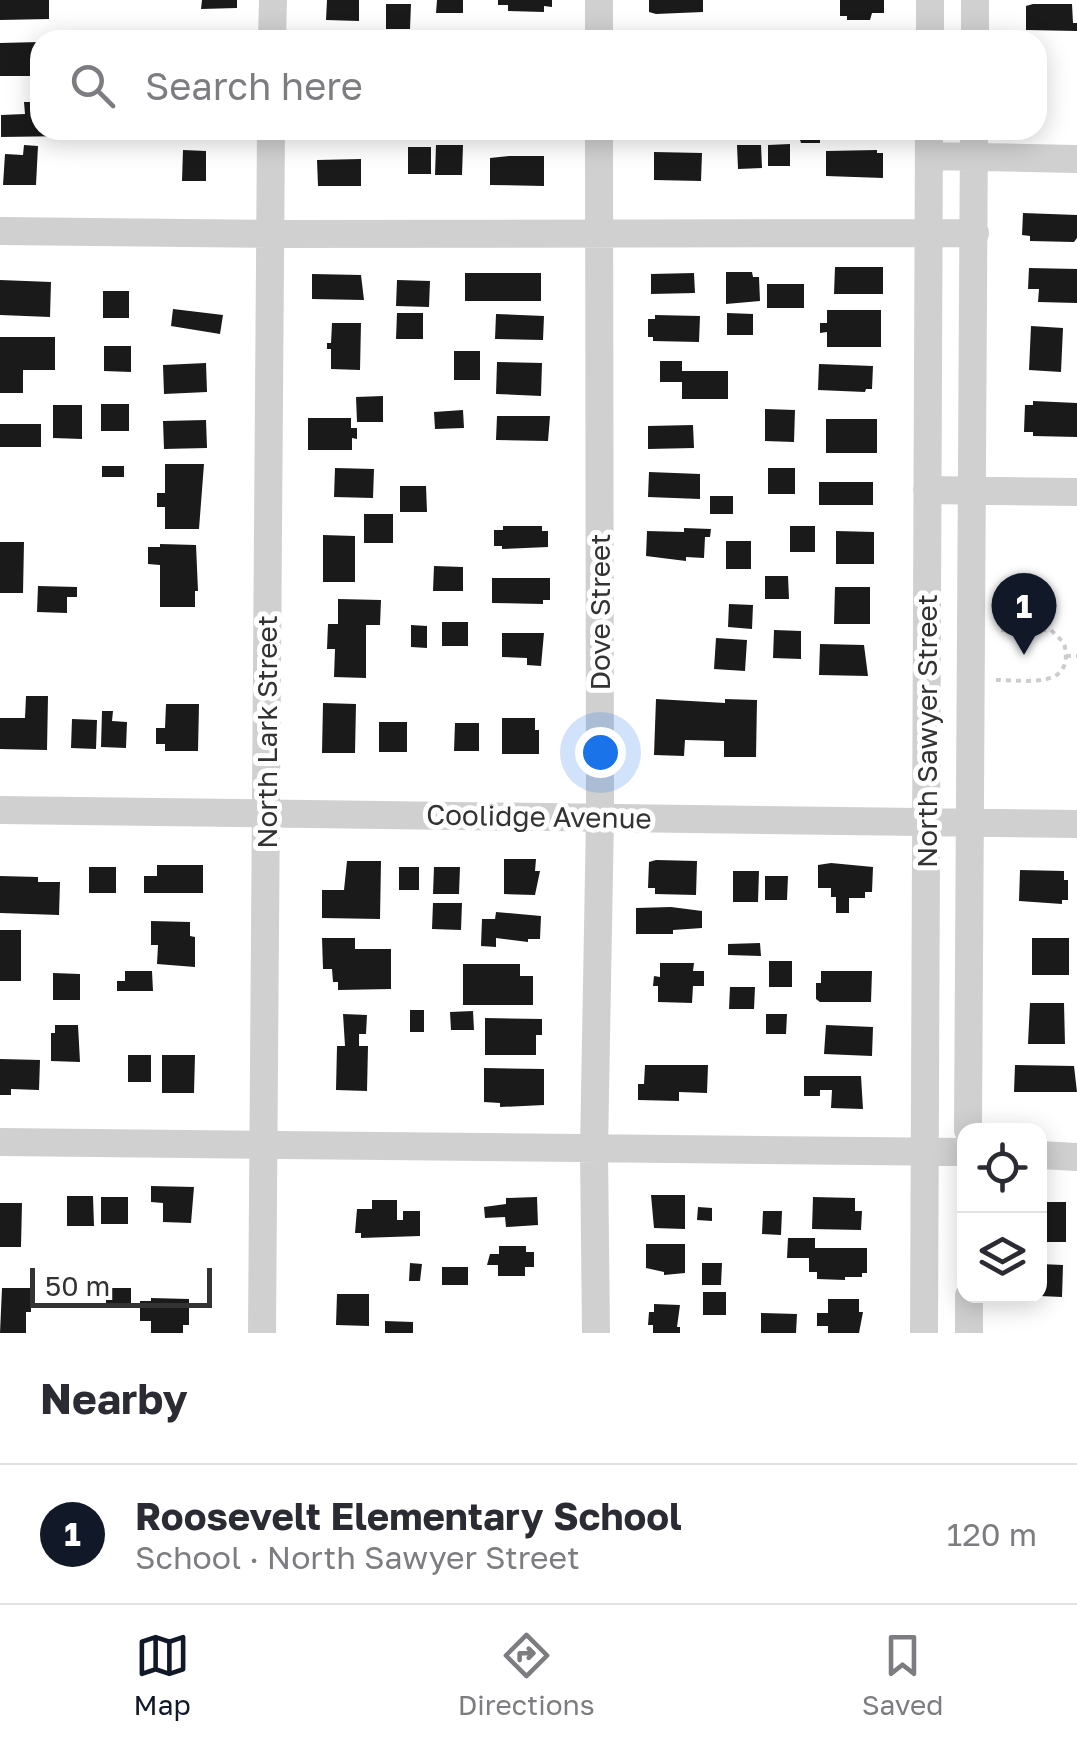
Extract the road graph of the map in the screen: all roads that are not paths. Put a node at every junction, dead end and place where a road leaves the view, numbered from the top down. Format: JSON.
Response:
{"nodes":[{"id":1,"x":272,"y":0,"type":"edge"},
{"id":2,"x":599,"y":0,"type":"edge"},
{"id":3,"x":930,"y":0,"type":"edge"},
{"id":4,"x":975,"y":0,"type":"edge"},
{"id":5,"x":272,"y":30,"type":"edge"},
{"id":6,"x":599,"y":30,"type":"edge"},
{"id":7,"x":930,"y":30,"type":"edge"},
{"id":8,"x":975,"y":30,"type":"edge"},
{"id":9,"x":270,"y":140,"type":"edge"},
{"id":10,"x":598,"y":140,"type":"edge"},
{"id":11,"x":929,"y":143,"type":"edge"},
{"id":12,"x":974,"y":143,"type":"edge"},
{"id":13,"x":1077,"y":159,"type":"edge"},
{"id":14,"x":0,"y":231,"type":"edge"},
{"id":15,"x":929,"y":231,"type":"junction"},
{"id":16,"x":598,"y":232,"type":"junction"},
{"id":17,"x":974,"y":232,"type":"junction"},
{"id":18,"x":268,"y":234,"type":"junction"},
{"id":19,"x":927,"y":490,"type":"junction"},
{"id":20,"x":971,"y":490,"type":"junction"},
{"id":21,"x":1077,"y":492,"type":"edge"},
{"id":22,"x":0,"y":810,"type":"edge"},
{"id":23,"x":266,"y":812,"type":"junction"},
{"id":24,"x":600,"y":817,"type":"junction"},
{"id":25,"x":926,"y":822,"type":"junction"},
{"id":26,"x":971,"y":822,"type":"junction"},
{"id":27,"x":1077,"y":824,"type":"edge"},
{"id":28,"x":968,"y":1123,"type":"edge"},
{"id":29,"x":0,"y":1142,"type":"edge"},
{"id":30,"x":262,"y":1146,"type":"junction"},
{"id":31,"x":594,"y":1150,"type":"junction"},
{"id":32,"x":924,"y":1152,"type":"junction"},
{"id":33,"x":957,"y":1152,"type":"edge"},
{"id":34,"x":1047,"y":1155,"type":"edge"},
{"id":35,"x":1077,"y":1157,"type":"edge"},
{"id":36,"x":969,"y":1303,"type":"edge"},
{"id":37,"x":262,"y":1333,"type":"edge"},
{"id":38,"x":596,"y":1333,"type":"edge"},
{"id":39,"x":924,"y":1333,"type":"edge"},
{"id":40,"x":969,"y":1333,"type":"edge"}],
"edges":[{"from":1,"to":5,"type":"street"},
{"from":2,"to":6,"type":"street"},
{"from":3,"to":7,"type":"street"},
{"from":4,"to":8,"type":"street"},
{"from":9,"to":18,"type":"street","name":"North Lark Street"},
{"from":10,"to":16,"type":"street","name":"Dove Street"},
{"from":11,"to":12,"type":"street"},
{"from":11,"to":15,"type":"street","name":"North Sawyer Street"},
{"from":12,"to":13,"type":"street"},
{"from":12,"to":17,"type":"street","name":"North Sawyer Street"},
{"from":14,"to":18,"type":"street"},
{"from":15,"to":16,"type":"street"},
{"from":15,"to":17,"type":"street"},
{"from":15,"to":19,"type":"street","name":"North Sawyer Street"},
{"from":16,"to":18,"type":"street"},
{"from":16,"to":24,"type":"street","name":"Dove Street"},
{"from":17,"to":20,"type":"street","name":"North Sawyer Street"},
{"from":18,"to":23,"type":"street","name":"North Lark Street"},
{"from":19,"to":20,"type":"street"},
{"from":19,"to":25,"type":"street","name":"North Sawyer Street"},
{"from":20,"to":21,"type":"street"},
{"from":20,"to":26,"type":"street","name":"North Sawyer Street"},
{"from":22,"to":23,"type":"street","name":"Coolidge Avenue"},
{"from":23,"to":24,"type":"street","name":"Coolidge Avenue"},
{"from":23,"to":30,"type":"street","name":"North Lark Street"},
{"from":24,"to":25,"type":"street","name":"Coolidge Avenue"},
{"from":24,"to":31,"type":"street","name":"Dove Street"},
{"from":25,"to":26,"type":"street","name":"Coolidge Avenue"},
{"from":25,"to":32,"type":"street","name":"North Sawyer Street"},
{"from":26,"to":27,"type":"street","name":"Coolidge Avenue"},
{"from":26,"to":28,"type":"street","name":"North Sawyer Street"},
{"from":29,"to":30,"type":"street"},
{"from":30,"to":31,"type":"street"},
{"from":30,"to":37,"type":"street","name":"North Lark Street"},
{"from":31,"to":32,"type":"street"},
{"from":31,"to":38,"type":"street","name":"Dove Street"},
{"from":32,"to":33,"type":"street"},
{"from":32,"to":39,"type":"street","name":"North Sawyer Street"},
{"from":34,"to":35,"type":"street"},
{"from":36,"to":40,"type":"street"}]}
